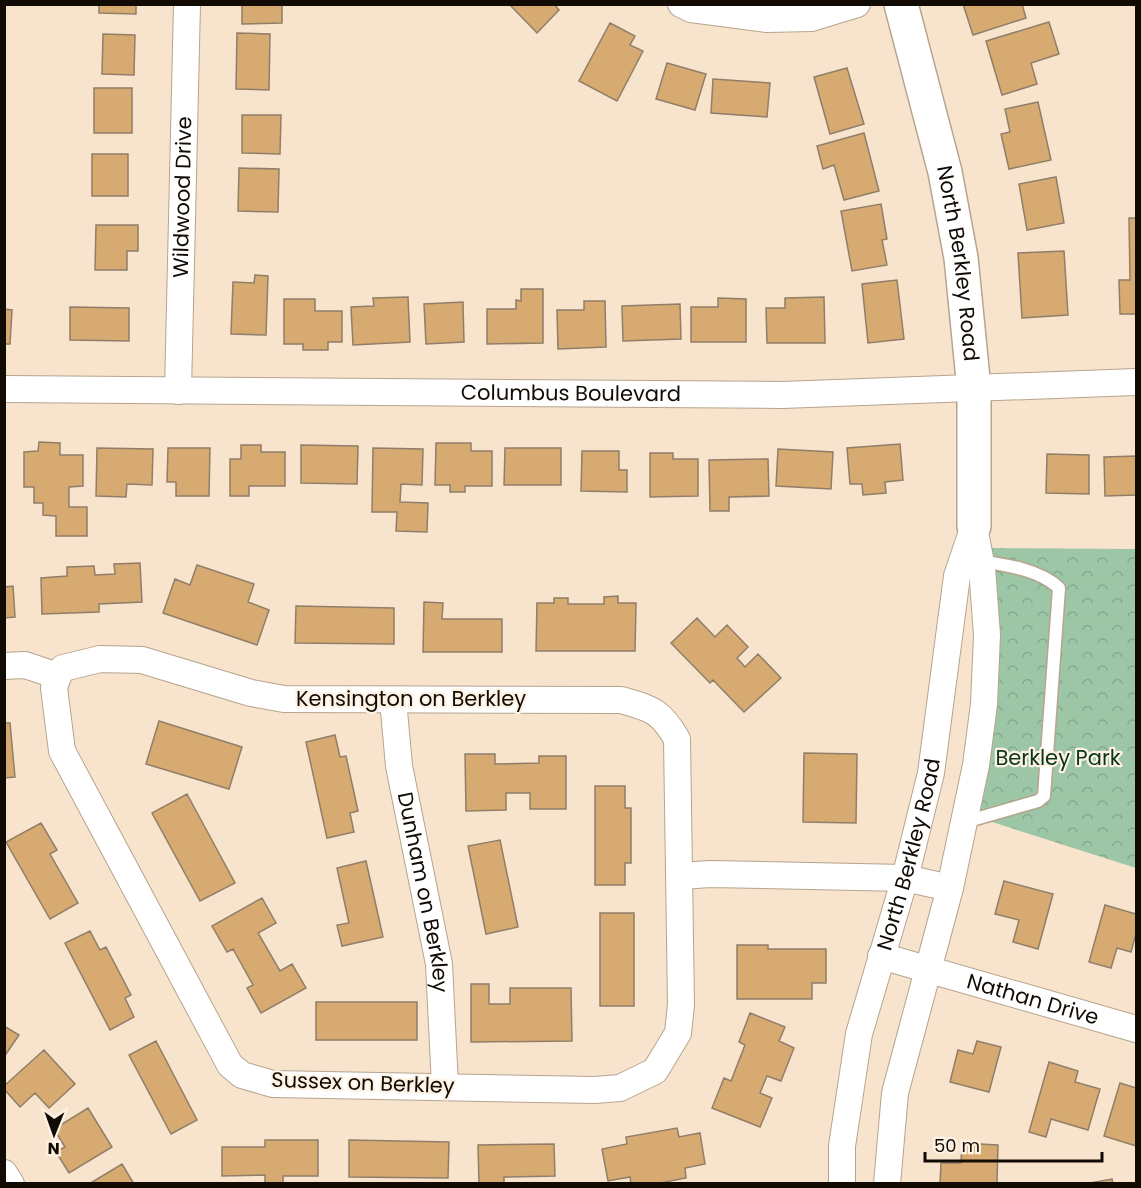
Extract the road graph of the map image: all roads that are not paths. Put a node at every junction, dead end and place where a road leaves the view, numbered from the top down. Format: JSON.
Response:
{"nodes":[{"id":1,"x":188,"y":4,"type":"edge"},
{"id":2,"x":681,"y":4,"type":"edge"},
{"id":3,"x":857,"y":4,"type":"edge"},
{"id":4,"x":901,"y":4,"type":"edge"},
{"id":5,"x":1137,"y":382,"type":"edge"},
{"id":6,"x":4,"y":389,"type":"edge"},
{"id":7,"x":974,"y":389,"type":"junction"},
{"id":8,"x":178,"y":391,"type":"junction"},
{"id":9,"x":974,"y":526,"type":"junction"},
{"id":10,"x":981,"y":561,"type":"junction"},
{"id":11,"x":4,"y":666,"type":"edge"},
{"id":12,"x":58,"y":676,"type":"junction"},
{"id":13,"x":393,"y":700,"type":"junction"},
{"id":14,"x":965,"y":822,"type":"junction"},
{"id":15,"x":681,"y":876,"type":"junction"},
{"id":16,"x":905,"y":878,"type":"junction"},
{"id":17,"x":950,"y":888,"type":"junction"},
{"id":18,"x":881,"y":956,"type":"junction"},
{"id":19,"x":927,"y":970,"type":"junction"},
{"id":20,"x":1137,"y":1029,"type":"edge"},
{"id":21,"x":445,"y":1086,"type":"junction"},
{"id":22,"x":4,"y":1173,"type":"edge"},
{"id":23,"x":11,"y":1184,"type":"edge"},
{"id":24,"x":842,"y":1184,"type":"edge"},
{"id":25,"x":887,"y":1184,"type":"edge"}],
"edges":[{"from":1,"to":8,"type":"street","name":"Wildwood Drive"},
{"from":2,"to":3,"type":"street"},
{"from":4,"to":7,"type":"street","name":"North Berkley Road"},
{"from":5,"to":7,"type":"street","name":"Columbus Boulevard"},
{"from":6,"to":8,"type":"street","name":"Columbus Boulevard"},
{"from":7,"to":8,"type":"street","name":"Columbus Boulevard"},
{"from":7,"to":9,"type":"street","name":"North Berkley Road"},
{"from":9,"to":10,"type":"street","name":"North Berkley Road"},
{"from":9,"to":16,"type":"street","name":"North Berkley Road"},
{"from":10,"to":14,"type":"street","name":"North Berkley Road"},
{"from":10,"to":14,"type":"lane"},
{"from":11,"to":12,"type":"street"},
{"from":12,"to":13,"type":"street","name":"Kensington on Berkley"},
{"from":12,"to":21,"type":"street","name":"Sussex on Berkley"},
{"from":13,"to":15,"type":"street","name":"Kensington on Berkley"},
{"from":13,"to":21,"type":"street","name":"Dunham on Berkley"},
{"from":14,"to":17,"type":"street","name":"North Berkley Road"},
{"from":15,"to":16,"type":"street"},
{"from":15,"to":21,"type":"street","name":"Sussex on Berkley"},
{"from":16,"to":17,"type":"street"},
{"from":16,"to":18,"type":"street","name":"North Berkley Road"},
{"from":17,"to":19,"type":"street","name":"North Berkley Road"},
{"from":18,"to":19,"type":"street","name":"Nathan Drive"},
{"from":18,"to":24,"type":"street","name":"North Berkley Road"},
{"from":19,"to":20,"type":"street","name":"Nathan Drive"},
{"from":19,"to":25,"type":"street","name":"North Berkley Road"},
{"from":22,"to":23,"type":"street"}]}
